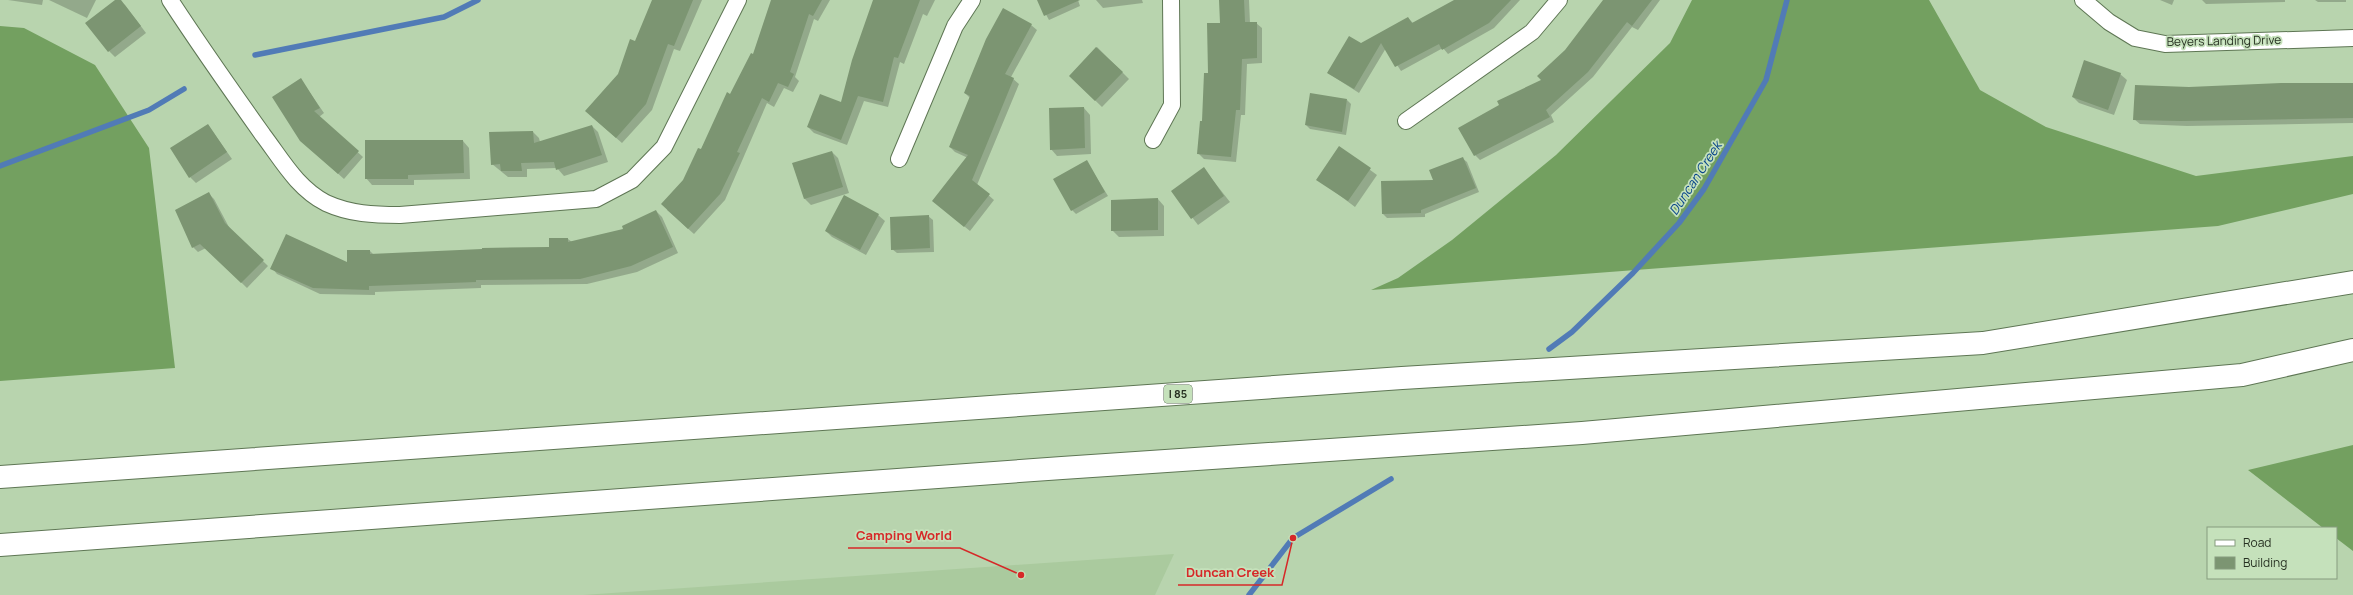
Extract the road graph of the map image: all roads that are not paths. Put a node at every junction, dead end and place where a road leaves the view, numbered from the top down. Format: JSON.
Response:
{"nodes":[{"id":1,"x":170,"y":0,"type":"edge"},
{"id":2,"x":738,"y":0,"type":"edge"},
{"id":3,"x":972,"y":0,"type":"edge"},
{"id":4,"x":1171,"y":0,"type":"edge"},
{"id":5,"x":1559,"y":0,"type":"edge"},
{"id":6,"x":2083,"y":0,"type":"edge"},
{"id":7,"x":2353,"y":38,"type":"edge"},
{"id":8,"x":1406,"y":121,"type":"dead end"},
{"id":9,"x":1153,"y":140,"type":"dead end"},
{"id":10,"x":899,"y":159,"type":"dead end"},
{"id":11,"x":2353,"y":282,"type":"edge"},
{"id":12,"x":2353,"y":350,"type":"edge"},
{"id":13,"x":0,"y":477,"type":"edge"},
{"id":14,"x":0,"y":545,"type":"edge"}],
"edges":[{"from":1,"to":2,"type":"street"},
{"from":3,"to":10,"type":"street"},
{"from":4,"to":9,"type":"street"},
{"from":5,"to":8,"type":"street"},
{"from":6,"to":7,"type":"street","name":"Beyers Landing Drive"},
{"from":11,"to":13,"type":"highway","number":"I 85"},
{"from":12,"to":14,"type":"highway"}]}
